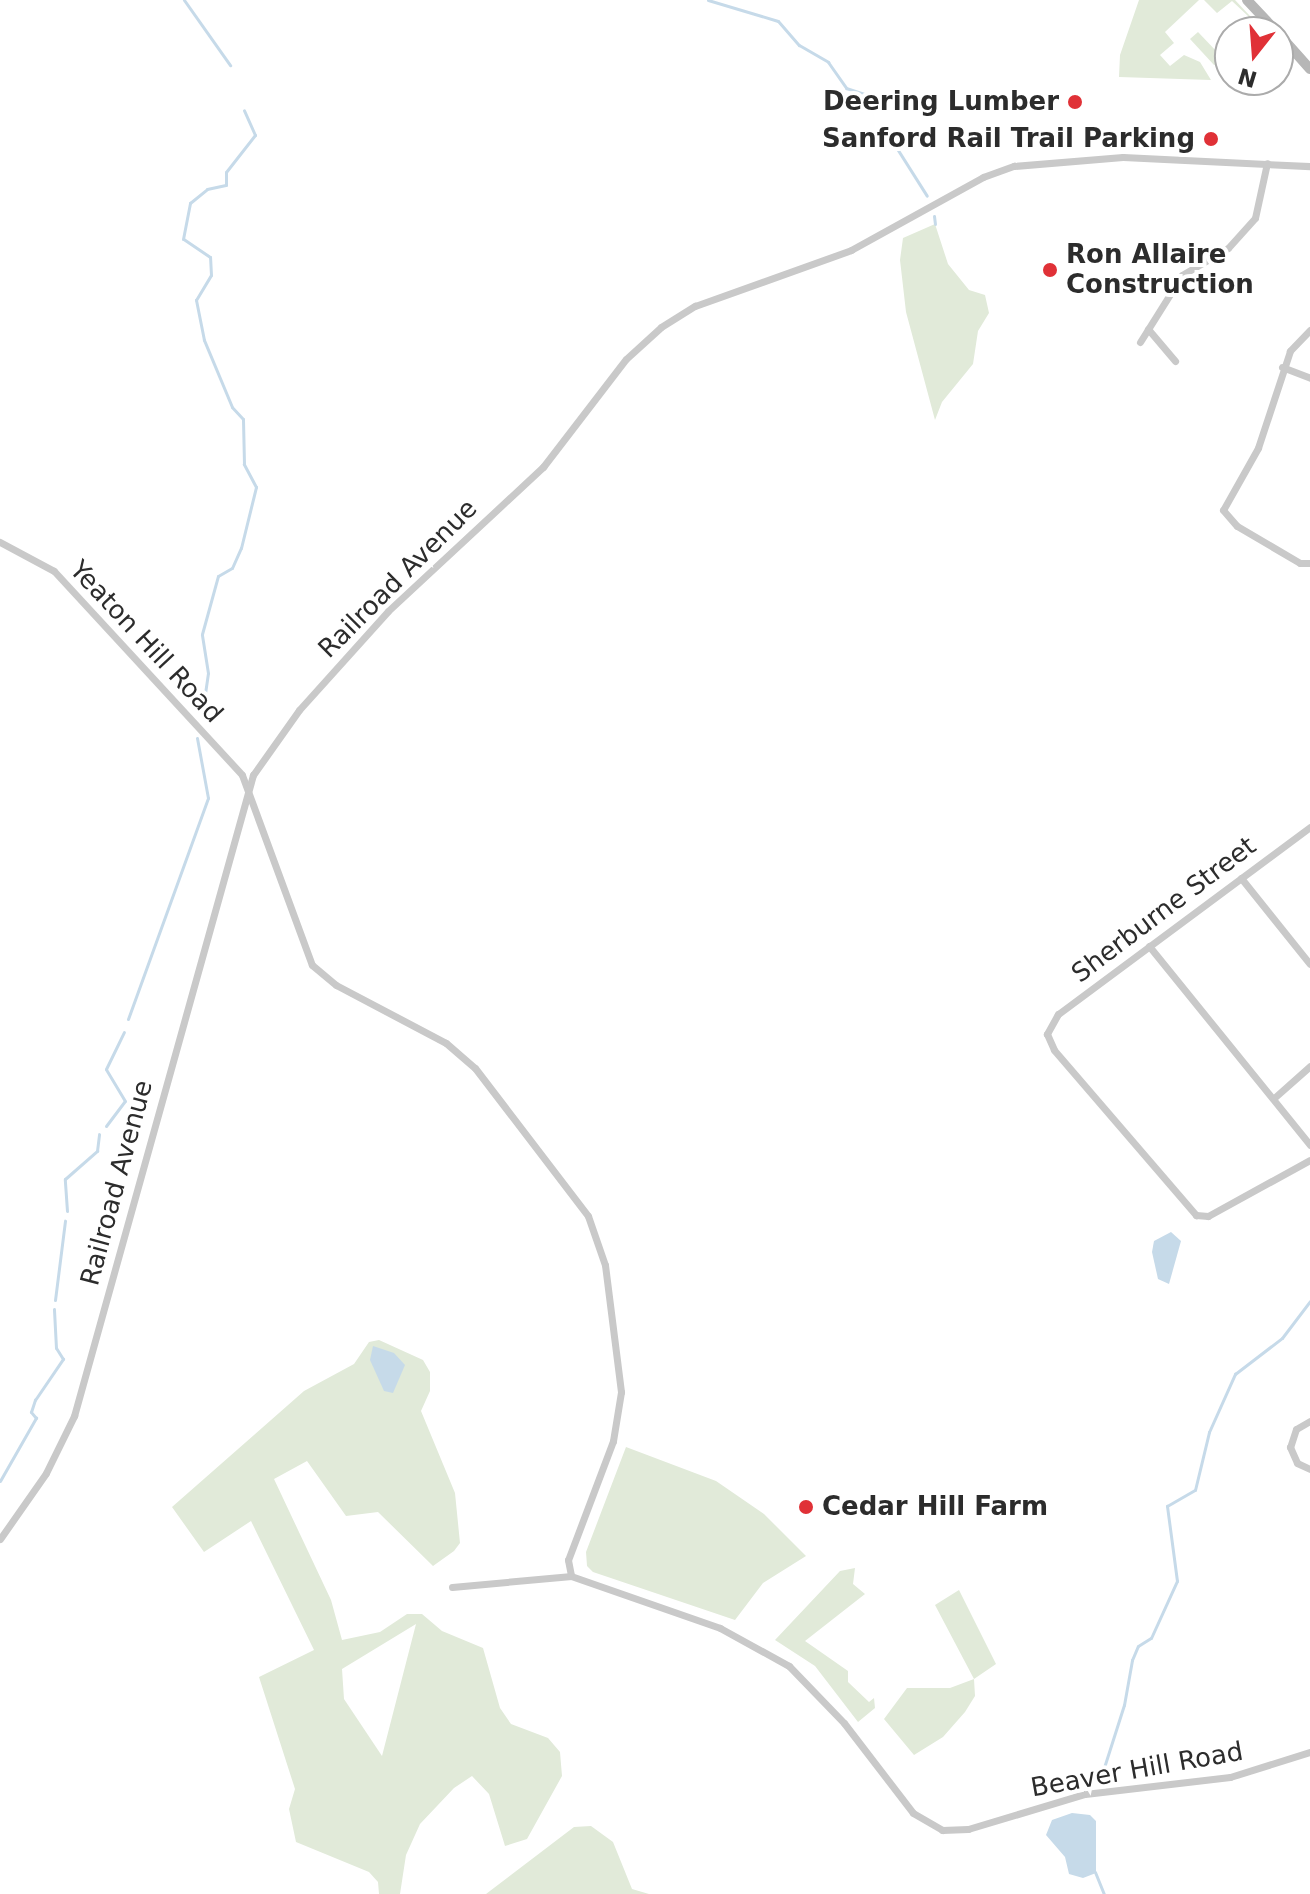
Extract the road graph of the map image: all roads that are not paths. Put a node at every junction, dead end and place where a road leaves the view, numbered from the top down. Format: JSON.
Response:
{"nodes":[{"id":1,"x":1247,"y":0,"type":"edge"},
{"id":2,"x":1262,"y":16,"type":"edge"},
{"id":3,"x":1294,"y":52,"type":"edge"},
{"id":4,"x":1310,"y":69,"type":"edge"},
{"id":5,"x":1267,"y":163,"type":"junction"},
{"id":6,"x":1310,"y":166,"type":"edge"},
{"id":7,"x":1148,"y":329,"type":"junction"},
{"id":8,"x":1310,"y":330,"type":"edge"},
{"id":9,"x":1140,"y":342,"type":"dead end"},
{"id":10,"x":1175,"y":361,"type":"dead end"},
{"id":11,"x":1282,"y":367,"type":"junction"},
{"id":12,"x":1310,"y":378,"type":"edge"},
{"id":13,"x":0,"y":542,"type":"edge"},
{"id":14,"x":1310,"y":563,"type":"edge"},
{"id":15,"x":248,"y":786,"type":"junction"},
{"id":16,"x":1310,"y":827,"type":"edge"},
{"id":17,"x":1241,"y":878,"type":"junction"},
{"id":18,"x":1149,"y":946,"type":"junction"},
{"id":19,"x":1310,"y":964,"type":"edge"},
{"id":20,"x":1310,"y":1066,"type":"edge"},
{"id":21,"x":1274,"y":1098,"type":"junction"},
{"id":22,"x":1310,"y":1145,"type":"edge"},
{"id":23,"x":1310,"y":1160,"type":"edge"},
{"id":24,"x":1310,"y":1421,"type":"edge"},
{"id":25,"x":1310,"y":1469,"type":"edge"},
{"id":26,"x":0,"y":1539,"type":"edge"},
{"id":27,"x":571,"y":1576,"type":"junction"},
{"id":28,"x":452,"y":1587,"type":"dead end"},
{"id":29,"x":1310,"y":1752,"type":"edge"}],
"edges":[{"from":1,"to":2,"type":"main road"},
{"from":3,"to":4,"type":"main road"},
{"from":5,"to":6,"type":"street","name":"Railroad Avenue"},
{"from":5,"to":7,"type":"street"},
{"from":5,"to":15,"type":"street","name":"Railroad Avenue"},
{"from":7,"to":9,"type":"street"},
{"from":7,"to":10,"type":"street"},
{"from":8,"to":11,"type":"street"},
{"from":11,"to":12,"type":"street"},
{"from":11,"to":14,"type":"street"},
{"from":13,"to":15,"type":"street","name":"Yeaton Hill Road"},
{"from":15,"to":26,"type":"street","name":"Railroad Avenue"},
{"from":15,"to":27,"type":"street"},
{"from":16,"to":17,"type":"street","name":"Sherburne Street"},
{"from":17,"to":18,"type":"street","name":"Sherburne Street"},
{"from":17,"to":19,"type":"street"},
{"from":18,"to":21,"type":"street"},
{"from":18,"to":23,"type":"street","name":"Sherburne Street"},
{"from":20,"to":21,"type":"street"},
{"from":21,"to":22,"type":"street"},
{"from":24,"to":25,"type":"street"},
{"from":27,"to":28,"type":"street"},
{"from":27,"to":29,"type":"street","name":"Beaver Hill Road"}]}
